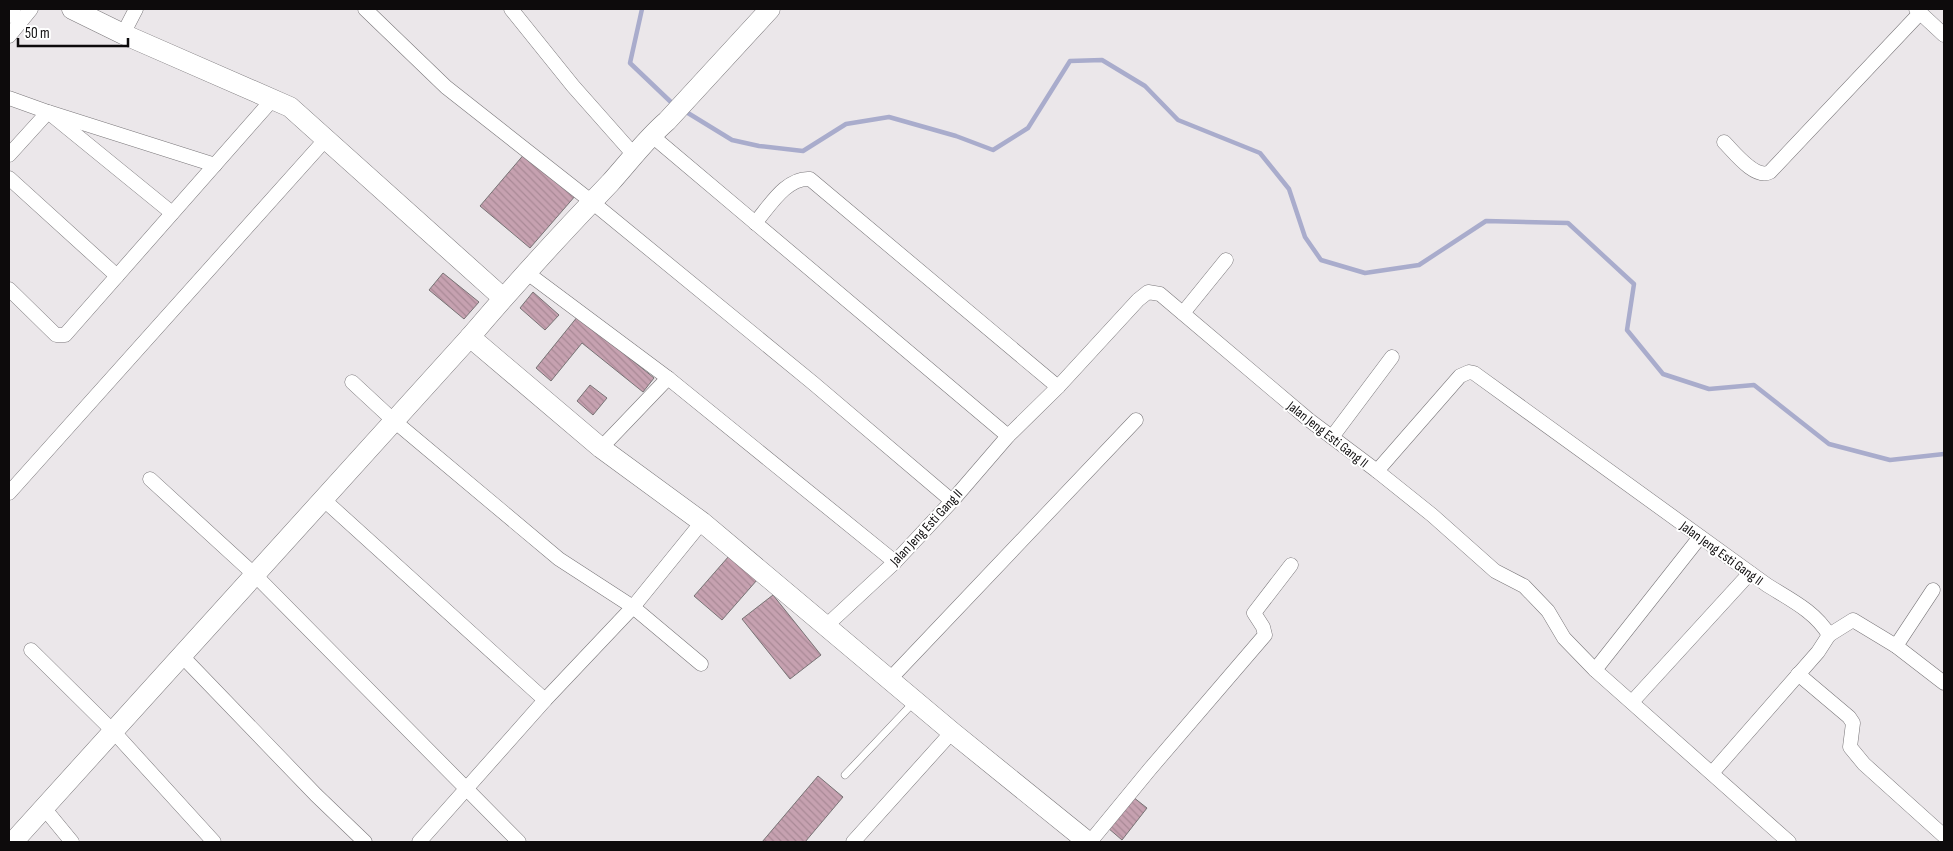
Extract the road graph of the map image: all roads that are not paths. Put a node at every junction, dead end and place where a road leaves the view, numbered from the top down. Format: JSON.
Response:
{"nodes":[{"id":1,"x":14,"y":9,"type":"edge"},
{"id":2,"x":31,"y":9,"type":"edge"},
{"id":3,"x":72,"y":9,"type":"edge"},
{"id":4,"x":136,"y":9,"type":"edge"},
{"id":5,"x":365,"y":9,"type":"edge"},
{"id":6,"x":511,"y":9,"type":"edge"},
{"id":7,"x":770,"y":9,"type":"edge"},
{"id":8,"x":1918,"y":11,"type":"edge"},
{"id":9,"x":9,"y":16,"type":"edge"},
{"id":10,"x":123,"y":34,"type":"junction"},
{"id":11,"x":1944,"y":35,"type":"edge"},
{"id":12,"x":9,"y":36,"type":"edge"},
{"id":13,"x":9,"y":98,"type":"edge"},
{"id":14,"x":272,"y":100,"type":"junction"},
{"id":15,"x":48,"y":112,"type":"junction"},
{"id":16,"x":651,"y":135,"type":"junction"},
{"id":17,"x":325,"y":140,"type":"junction"},
{"id":18,"x":1724,"y":142,"type":"dead end"},
{"id":19,"x":9,"y":155,"type":"edge"},
{"id":20,"x":635,"y":156,"type":"junction"},
{"id":21,"x":215,"y":165,"type":"junction"},
{"id":22,"x":9,"y":178,"type":"edge"},
{"id":23,"x":592,"y":202,"type":"junction"},
{"id":24,"x":172,"y":213,"type":"junction"},
{"id":25,"x":756,"y":223,"type":"junction"},
{"id":26,"x":1226,"y":260,"type":"dead end"},
{"id":27,"x":526,"y":272,"type":"junction"},
{"id":28,"x":117,"y":276,"type":"junction"},
{"id":29,"x":9,"y":289,"type":"edge"},
{"id":30,"x":503,"y":298,"type":"junction"},
{"id":31,"x":1183,"y":313,"type":"junction"},
{"id":32,"x":470,"y":337,"type":"junction"},
{"id":33,"x":1392,"y":357,"type":"dead end"},
{"id":34,"x":668,"y":378,"type":"junction"},
{"id":35,"x":352,"y":382,"type":"dead end"},
{"id":36,"x":1058,"y":386,"type":"junction"},
{"id":37,"x":393,"y":420,"type":"junction"},
{"id":38,"x":1136,"y":420,"type":"dead end"},
{"id":39,"x":1008,"y":436,"type":"junction"},
{"id":40,"x":1332,"y":437,"type":"junction"},
{"id":41,"x":601,"y":448,"type":"junction"},
{"id":42,"x":1377,"y":472,"type":"junction"},
{"id":43,"x":150,"y":479,"type":"dead end"},
{"id":44,"x":9,"y":493,"type":"edge"},
{"id":45,"x":323,"y":499,"type":"junction"},
{"id":46,"x":952,"y":501,"type":"junction"},
{"id":47,"x":702,"y":522,"type":"junction"},
{"id":48,"x":1700,"y":537,"type":"junction"},
{"id":49,"x":895,"y":562,"type":"junction"},
{"id":50,"x":1291,"y":565,"type":"dead end"},
{"id":51,"x":1750,"y":573,"type":"junction"},
{"id":52,"x":254,"y":575,"type":"junction"},
{"id":53,"x":1933,"y":590,"type":"dead end"},
{"id":54,"x":633,"y":608,"type":"junction"},
{"id":55,"x":826,"y":626,"type":"junction"},
{"id":56,"x":1829,"y":635,"type":"junction"},
{"id":57,"x":1896,"y":646,"type":"junction"},
{"id":58,"x":31,"y":650,"type":"dead end"},
{"id":59,"x":182,"y":656,"type":"junction"},
{"id":60,"x":701,"y":664,"type":"dead end"},
{"id":61,"x":1595,"y":670,"type":"junction"},
{"id":62,"x":1798,"y":674,"type":"junction"},
{"id":63,"x":890,"y":679,"type":"junction"},
{"id":64,"x":1944,"y":683,"type":"edge"},
{"id":65,"x":545,"y":700,"type":"junction"},
{"id":66,"x":915,"y":700,"type":"junction"},
{"id":67,"x":1632,"y":702,"type":"junction"},
{"id":68,"x":113,"y":731,"type":"junction"},
{"id":69,"x":952,"y":732,"type":"junction"},
{"id":70,"x":1712,"y":773,"type":"junction"},
{"id":71,"x":845,"y":775,"type":"dead end"},
{"id":72,"x":466,"y":789,"type":"junction"},
{"id":73,"x":44,"y":808,"type":"junction"},
{"id":74,"x":1944,"y":836,"type":"edge"},
{"id":75,"x":13,"y":842,"type":"edge"},
{"id":76,"x":72,"y":842,"type":"edge"},
{"id":77,"x":214,"y":842,"type":"edge"},
{"id":78,"x":365,"y":842,"type":"edge"},
{"id":79,"x":419,"y":842,"type":"edge"},
{"id":80,"x":519,"y":842,"type":"edge"},
{"id":81,"x":853,"y":842,"type":"edge"},
{"id":82,"x":1089,"y":842,"type":"edge"},
{"id":83,"x":1789,"y":842,"type":"edge"}],
"edges":[{"from":1,"to":9,"type":"street"},
{"from":2,"to":12,"type":"street"},
{"from":3,"to":10,"type":"street"},
{"from":4,"to":10,"type":"street"},
{"from":5,"to":23,"type":"street"},
{"from":6,"to":20,"type":"street"},
{"from":7,"to":16,"type":"street"},
{"from":8,"to":11,"type":"street"},
{"from":8,"to":18,"type":"street"},
{"from":10,"to":14,"type":"street"},
{"from":13,"to":15,"type":"street"},
{"from":14,"to":17,"type":"street"},
{"from":14,"to":21,"type":"street"},
{"from":15,"to":19,"type":"street"},
{"from":15,"to":21,"type":"street"},
{"from":15,"to":24,"type":"street"},
{"from":16,"to":20,"type":"street"},
{"from":16,"to":25,"type":"street"},
{"from":17,"to":30,"type":"street"},
{"from":17,"to":44,"type":"street"},
{"from":20,"to":23,"type":"street"},
{"from":21,"to":24,"type":"street"},
{"from":22,"to":28,"type":"street"},
{"from":23,"to":27,"type":"street"},
{"from":23,"to":46,"type":"street"},
{"from":24,"to":28,"type":"street"},
{"from":25,"to":36,"type":"street"},
{"from":25,"to":39,"type":"street"},
{"from":26,"to":31,"type":"street"},
{"from":27,"to":30,"type":"street"},
{"from":27,"to":34,"type":"street"},
{"from":28,"to":29,"type":"street"},
{"from":30,"to":32,"type":"street"},
{"from":31,"to":36,"type":"street","name":"Jalan Jeng Esti Gang II"},
{"from":31,"to":40,"type":"street","name":"Jalan Jeng Esti Gang II"},
{"from":32,"to":37,"type":"street"},
{"from":32,"to":41,"type":"street"},
{"from":33,"to":40,"type":"street"},
{"from":34,"to":41,"type":"street"},
{"from":34,"to":49,"type":"street"},
{"from":35,"to":37,"type":"street"},
{"from":36,"to":39,"type":"street","name":"Jalan Jeng Esti Gang II"},
{"from":37,"to":45,"type":"street"},
{"from":37,"to":54,"type":"street"},
{"from":38,"to":63,"type":"street"},
{"from":39,"to":46,"type":"street","name":"Jalan Jeng Esti Gang II"},
{"from":40,"to":42,"type":"street","name":"Jalan Jeng Esti Gang II"},
{"from":41,"to":47,"type":"street"},
{"from":42,"to":48,"type":"street","name":"Jalan Jeng Esti Gang II"},
{"from":42,"to":61,"type":"street"},
{"from":43,"to":52,"type":"street"},
{"from":45,"to":52,"type":"street"},
{"from":45,"to":65,"type":"street"},
{"from":46,"to":49,"type":"street","name":"Jalan Jeng Esti Gang II"},
{"from":47,"to":54,"type":"street"},
{"from":47,"to":55,"type":"street"},
{"from":48,"to":51,"type":"street","name":"Jalan Jeng Esti Gang II"},
{"from":48,"to":61,"type":"street"},
{"from":49,"to":55,"type":"street","name":"Jalan Jeng Esti Gang II"},
{"from":50,"to":82,"type":"street"},
{"from":51,"to":56,"type":"street","name":"Jalan Jeng Esti Gang II"},
{"from":51,"to":67,"type":"street"},
{"from":52,"to":59,"type":"street"},
{"from":52,"to":72,"type":"street"},
{"from":53,"to":57,"type":"street"},
{"from":54,"to":60,"type":"street"},
{"from":54,"to":65,"type":"street"},
{"from":55,"to":63,"type":"street"},
{"from":56,"to":57,"type":"street"},
{"from":56,"to":62,"type":"street"},
{"from":57,"to":64,"type":"street"},
{"from":58,"to":68,"type":"street"},
{"from":59,"to":68,"type":"street"},
{"from":59,"to":78,"type":"street"},
{"from":61,"to":67,"type":"street"},
{"from":62,"to":70,"type":"street"},
{"from":62,"to":74,"type":"street"},
{"from":63,"to":66,"type":"street"},
{"from":65,"to":72,"type":"street"},
{"from":66,"to":69,"type":"street"},
{"from":66,"to":71,"type":"lane"},
{"from":67,"to":70,"type":"street"},
{"from":68,"to":73,"type":"street"},
{"from":68,"to":77,"type":"street"},
{"from":69,"to":81,"type":"street"},
{"from":69,"to":82,"type":"street"},
{"from":70,"to":83,"type":"street"},
{"from":72,"to":79,"type":"street"},
{"from":72,"to":80,"type":"street"},
{"from":73,"to":75,"type":"street"},
{"from":73,"to":76,"type":"street"}]}
